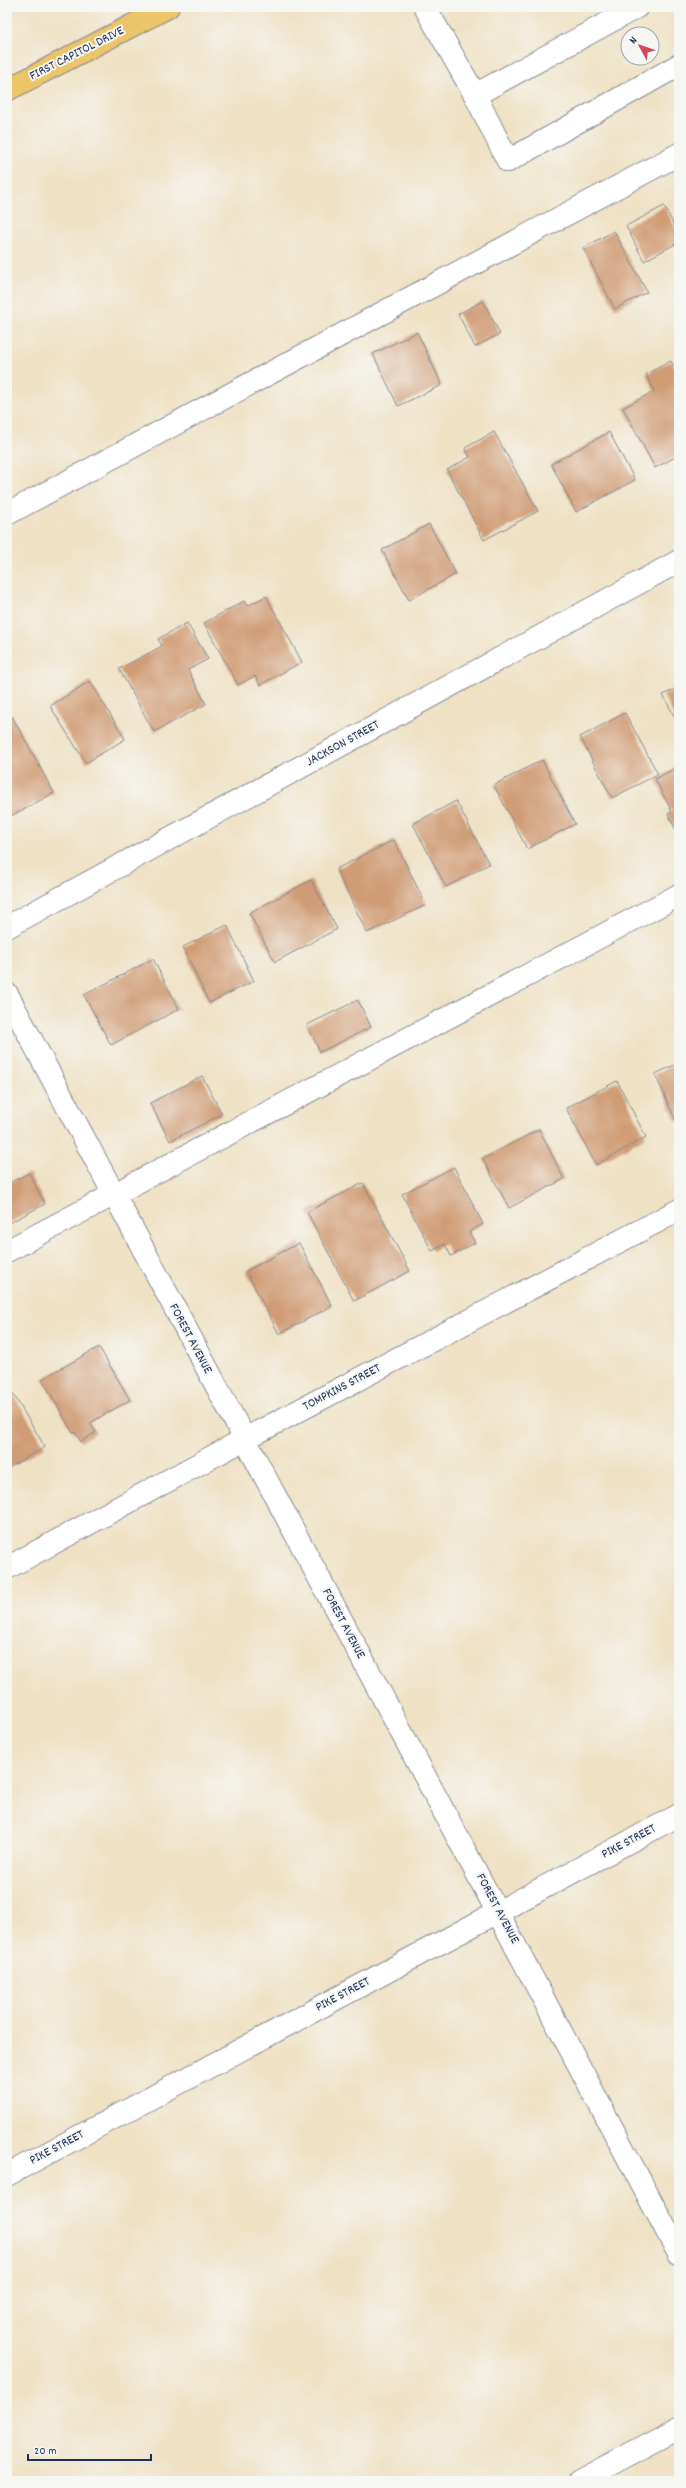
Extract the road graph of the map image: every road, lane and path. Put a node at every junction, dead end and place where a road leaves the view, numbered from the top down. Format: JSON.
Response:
{"nodes":[{"id":1,"x":168,"y":7,"type":"edge"},
{"id":2,"x":425,"y":7,"type":"edge"},
{"id":3,"x":637,"y":7,"type":"edge"},
{"id":4,"x":679,"y":65,"type":"edge"},
{"id":5,"x":7,"y":90,"type":"edge"},
{"id":6,"x":475,"y":95,"type":"junction"},
{"id":7,"x":679,"y":154,"type":"edge"},
{"id":8,"x":7,"y":514,"type":"edge"},
{"id":9,"x":679,"y":561,"type":"edge"},
{"id":10,"x":679,"y":895,"type":"edge"},
{"id":11,"x":7,"y":927,"type":"edge"},
{"id":12,"x":7,"y":994,"type":"edge"},
{"id":13,"x":114,"y":1196,"type":"junction"},
{"id":14,"x":679,"y":1210,"type":"edge"},
{"id":15,"x":7,"y":1252,"type":"edge"},
{"id":16,"x":244,"y":1440,"type":"junction"},
{"id":17,"x":7,"y":1568,"type":"edge"},
{"id":18,"x":679,"y":1815,"type":"edge"},
{"id":19,"x":499,"y":1912,"type":"junction"},
{"id":20,"x":7,"y":2175,"type":"edge"},
{"id":21,"x":679,"y":2254,"type":"edge"},
{"id":22,"x":679,"y":2428,"type":"edge"},
{"id":23,"x":579,"y":2481,"type":"edge"}],
"edges":[{"from":1,"to":5,"type":"main road","name":"FIRST CAPITOL DRIVE"},
{"from":2,"to":6,"type":"street"},
{"from":3,"to":6,"type":"street"},
{"from":4,"to":6,"type":"street"},
{"from":7,"to":8,"type":"street"},
{"from":9,"to":11,"type":"street","name":"JACKSON STREET"},
{"from":10,"to":13,"type":"street"},
{"from":12,"to":13,"type":"street","name":"FOREST AVENUE"},
{"from":13,"to":15,"type":"street"},
{"from":13,"to":16,"type":"street","name":"FOREST AVENUE"},
{"from":14,"to":16,"type":"street","name":"TOMPKINS STREET"},
{"from":16,"to":17,"type":"street","name":"TOMPKINS STREET"},
{"from":16,"to":19,"type":"street","name":"FOREST AVENUE"},
{"from":18,"to":19,"type":"street","name":"PIKE STREET"},
{"from":19,"to":20,"type":"street","name":"PIKE STREET"},
{"from":19,"to":21,"type":"street","name":"FOREST AVENUE"},
{"from":22,"to":23,"type":"street"}]}
